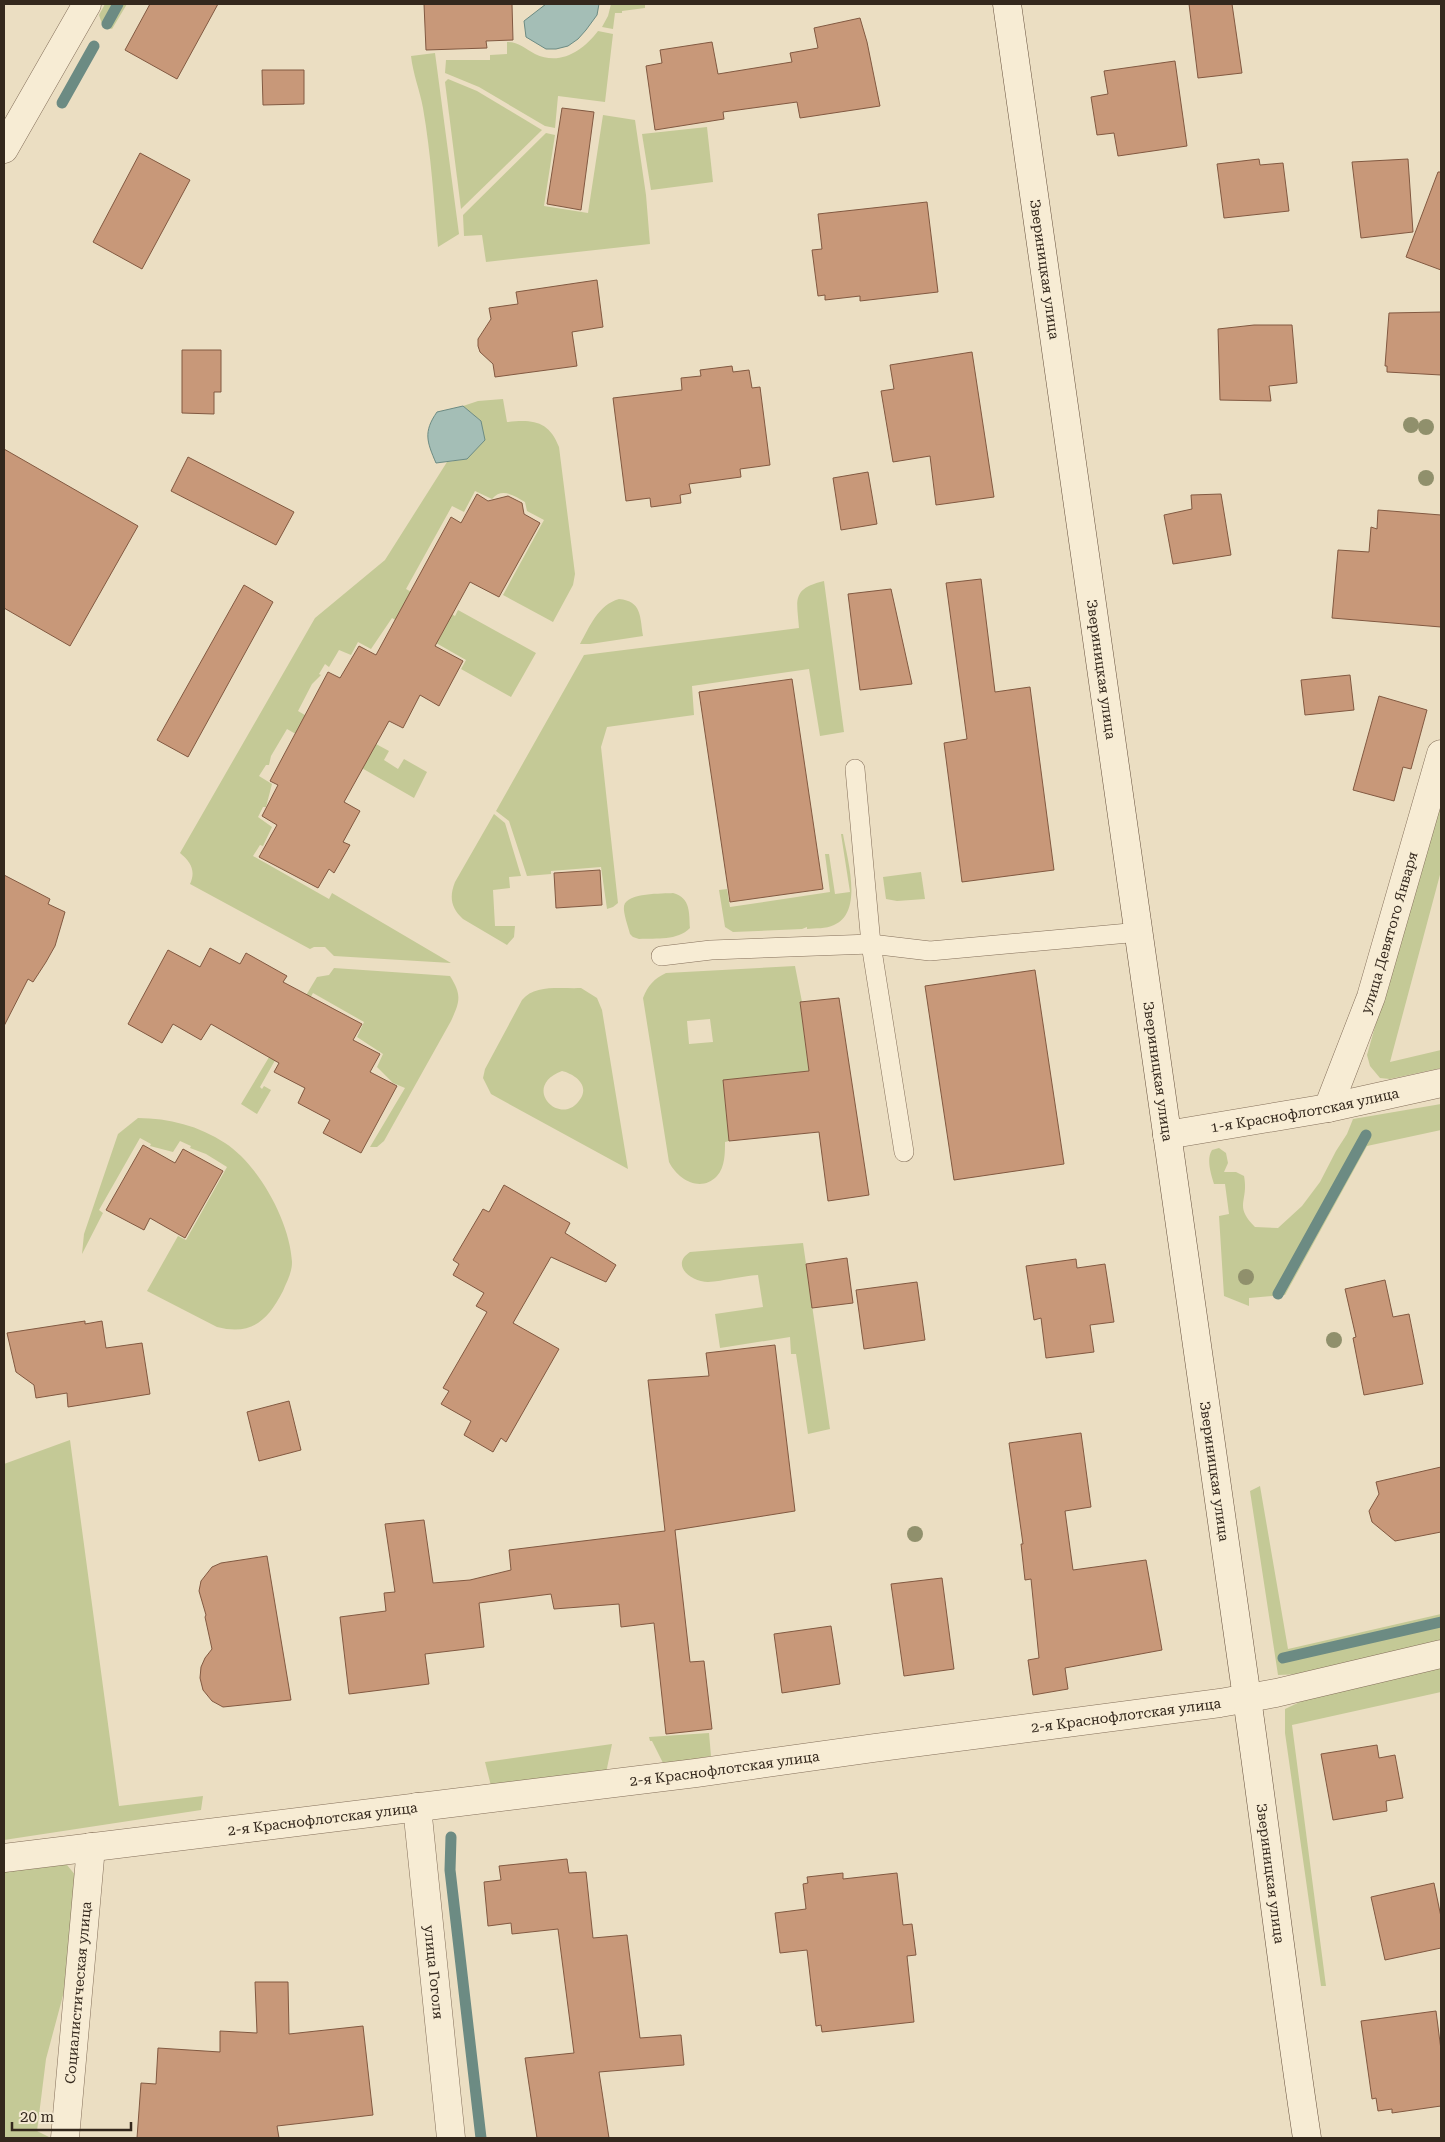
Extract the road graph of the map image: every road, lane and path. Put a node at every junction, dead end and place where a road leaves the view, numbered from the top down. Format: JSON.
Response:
{"nodes":[{"id":1,"x":87,"y":4,"type":"edge"},
{"id":2,"x":1007,"y":4,"type":"edge"},
{"id":3,"x":4,"y":149,"type":"edge"},
{"id":4,"x":1441,"y":754,"type":"edge"},
{"id":5,"x":855,"y":769,"type":"dead end"},
{"id":6,"x":1140,"y":932,"type":"junction"},
{"id":7,"x":871,"y":944,"type":"junction"},
{"id":8,"x":661,"y":956,"type":"dead end"},
{"id":9,"x":1441,"y":1083,"type":"edge"},
{"id":10,"x":1328,"y":1108,"type":"junction"},
{"id":11,"x":1167,"y":1136,"type":"junction"},
{"id":12,"x":904,"y":1152,"type":"dead end"},
{"id":13,"x":1441,"y":1654,"type":"edge"},
{"id":14,"x":1247,"y":1697,"type":"junction"},
{"id":15,"x":416,"y":1807,"type":"junction"},
{"id":16,"x":91,"y":1847,"type":"junction"},
{"id":17,"x":4,"y":1858,"type":"edge"},
{"id":18,"x":64,"y":2138,"type":"edge"},
{"id":19,"x":451,"y":2138,"type":"edge"},
{"id":20,"x":1307,"y":2138,"type":"edge"}],
"edges":[{"from":1,"to":3,"type":"street"},
{"from":2,"to":6,"type":"street","name":"Звериницкая улица"},
{"from":4,"to":10,"type":"street","name":"улица Девятого Января"},
{"from":5,"to":7,"type":"lane"},
{"from":6,"to":7,"type":"lane"},
{"from":6,"to":11,"type":"street","name":"Звериницкая улица"},
{"from":7,"to":8,"type":"lane"},
{"from":7,"to":12,"type":"lane"},
{"from":9,"to":10,"type":"street","name":"1-я Краснофлотская улица"},
{"from":10,"to":11,"type":"street","name":"1-я Краснофлотская улица"},
{"from":11,"to":14,"type":"street","name":"Звериницкая улица"},
{"from":13,"to":14,"type":"street","name":"2-я Краснофлотская улица"},
{"from":14,"to":15,"type":"street","name":"2-я Краснофлотская улица"},
{"from":14,"to":20,"type":"street","name":"Звериницкая улица"},
{"from":15,"to":16,"type":"street","name":"2-я Краснофлотская улица"},
{"from":15,"to":19,"type":"street","name":"улица Гоголя"},
{"from":16,"to":17,"type":"street","name":"2-я Краснофлотская улица"},
{"from":16,"to":18,"type":"street","name":"Социалистическая улица"}]}
